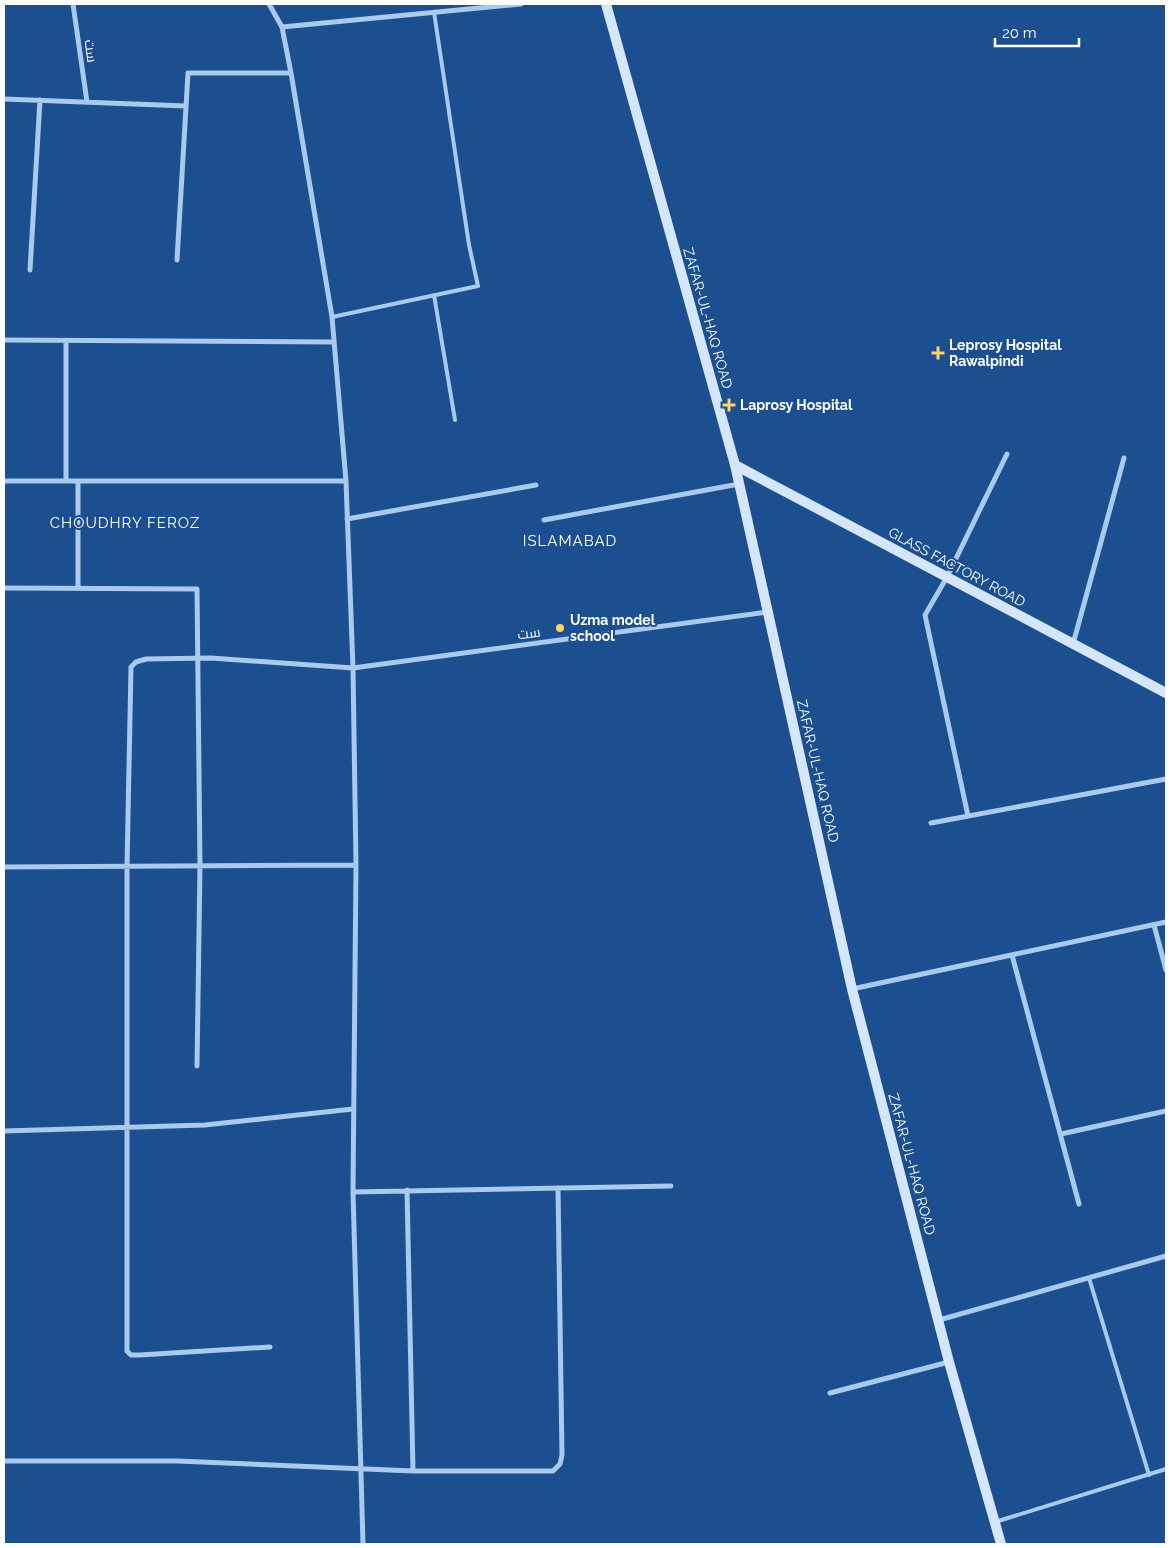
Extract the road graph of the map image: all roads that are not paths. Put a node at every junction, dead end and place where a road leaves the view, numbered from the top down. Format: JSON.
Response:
{"nodes":[{"id":1,"x":73,"y":4,"type":"edge"},
{"id":2,"x":269,"y":4,"type":"edge"},
{"id":3,"x":521,"y":4,"type":"edge"},
{"id":4,"x":606,"y":4,"type":"edge"},
{"id":5,"x":434,"y":12,"type":"junction"},
{"id":6,"x":282,"y":27,"type":"junction"},
{"id":7,"x":291,"y":73,"type":"junction"},
{"id":8,"x":4,"y":99,"type":"edge"},
{"id":9,"x":40,"y":100,"type":"junction"},
{"id":10,"x":87,"y":102,"type":"junction"},
{"id":11,"x":186,"y":106,"type":"junction"},
{"id":12,"x":177,"y":260,"type":"dead end"},
{"id":13,"x":30,"y":270,"type":"dead end"},
{"id":14,"x":434,"y":295,"type":"junction"},
{"id":15,"x":332,"y":317,"type":"junction"},
{"id":16,"x":4,"y":340,"type":"edge"},
{"id":17,"x":66,"y":341,"type":"junction"},
{"id":18,"x":334,"y":342,"type":"junction"},
{"id":19,"x":454,"y":420,"type":"dead end"},
{"id":20,"x":1007,"y":454,"type":"dead end"},
{"id":21,"x":1124,"y":458,"type":"dead end"},
{"id":22,"x":735,"y":465,"type":"junction"},
{"id":23,"x":78,"y":480,"type":"junction"},
{"id":24,"x":4,"y":481,"type":"edge"},
{"id":25,"x":66,"y":481,"type":"junction"},
{"id":26,"x":346,"y":481,"type":"junction"},
{"id":27,"x":739,"y":484,"type":"junction"},
{"id":28,"x":536,"y":485,"type":"dead end"},
{"id":29,"x":347,"y":519,"type":"junction"},
{"id":30,"x":544,"y":520,"type":"dead end"},
{"id":31,"x":947,"y":577,"type":"junction"},
{"id":32,"x":4,"y":588,"type":"edge"},
{"id":33,"x":78,"y":588,"type":"junction"},
{"id":34,"x":768,"y":612,"type":"junction"},
{"id":35,"x":1073,"y":644,"type":"junction"},
{"id":36,"x":198,"y":658,"type":"junction"},
{"id":37,"x":354,"y":668,"type":"junction"},
{"id":38,"x":1166,"y":694,"type":"edge"},
{"id":39,"x":1166,"y":779,"type":"edge"},
{"id":40,"x":968,"y":816,"type":"junction"},
{"id":41,"x":931,"y":823,"type":"dead end"},
{"id":42,"x":356,"y":865,"type":"junction"},
{"id":43,"x":200,"y":866,"type":"junction"},
{"id":44,"x":4,"y":867,"type":"edge"},
{"id":45,"x":127,"y":867,"type":"junction"},
{"id":46,"x":1166,"y":922,"type":"edge"},
{"id":47,"x":1154,"y":924,"type":"junction"},
{"id":48,"x":1012,"y":955,"type":"junction"},
{"id":49,"x":1166,"y":970,"type":"edge"},
{"id":50,"x":852,"y":989,"type":"junction"},
{"id":51,"x":197,"y":1066,"type":"dead end"},
{"id":52,"x":353,"y":1110,"type":"junction"},
{"id":53,"x":1166,"y":1111,"type":"edge"},
{"id":54,"x":126,"y":1128,"type":"junction"},
{"id":55,"x":4,"y":1130,"type":"edge"},
{"id":56,"x":1061,"y":1134,"type":"junction"},
{"id":57,"x":671,"y":1186,"type":"dead end"},
{"id":58,"x":558,"y":1188,"type":"junction"},
{"id":59,"x":407,"y":1190,"type":"junction"},
{"id":60,"x":353,"y":1192,"type":"junction"},
{"id":61,"x":1079,"y":1204,"type":"dead end"},
{"id":62,"x":1166,"y":1256,"type":"edge"},
{"id":63,"x":1089,"y":1278,"type":"junction"},
{"id":64,"x":938,"y":1320,"type":"junction"},
{"id":65,"x":270,"y":1347,"type":"dead end"},
{"id":66,"x":949,"y":1362,"type":"junction"},
{"id":67,"x":830,"y":1394,"type":"dead end"},
{"id":68,"x":4,"y":1461,"type":"edge"},
{"id":69,"x":1166,"y":1469,"type":"edge"},
{"id":70,"x":361,"y":1470,"type":"junction"},
{"id":71,"x":413,"y":1471,"type":"junction"},
{"id":72,"x":1149,"y":1475,"type":"junction"},
{"id":73,"x":995,"y":1522,"type":"junction"},
{"id":74,"x":363,"y":1544,"type":"edge"},
{"id":75,"x":1001,"y":1544,"type":"edge"}],
"edges":[{"from":1,"to":10,"type":"street","name":"ست"},
{"from":2,"to":6,"type":"street"},
{"from":3,"to":5,"type":"street"},
{"from":4,"to":22,"type":"street","name":"ZAFAR-UL-HAQ ROAD"},
{"from":5,"to":6,"type":"street"},
{"from":5,"to":14,"type":"lane"},
{"from":6,"to":7,"type":"street"},
{"from":7,"to":11,"type":"street"},
{"from":7,"to":15,"type":"street"},
{"from":8,"to":9,"type":"street"},
{"from":9,"to":10,"type":"street"},
{"from":9,"to":13,"type":"street"},
{"from":10,"to":11,"type":"street"},
{"from":11,"to":12,"type":"street"},
{"from":14,"to":15,"type":"lane"},
{"from":14,"to":19,"type":"lane"},
{"from":15,"to":18,"type":"street"},
{"from":16,"to":17,"type":"street"},
{"from":17,"to":18,"type":"street"},
{"from":17,"to":25,"type":"street"},
{"from":18,"to":26,"type":"street"},
{"from":20,"to":31,"type":"street"},
{"from":21,"to":35,"type":"street"},
{"from":22,"to":27,"type":"street","name":"ZAFAR-UL-HAQ ROAD"},
{"from":22,"to":31,"type":"street","name":"GLASS FACTORY ROAD"},
{"from":23,"to":25,"type":"street"},
{"from":23,"to":26,"type":"street"},
{"from":23,"to":33,"type":"street"},
{"from":24,"to":25,"type":"street"},
{"from":26,"to":29,"type":"street"},
{"from":27,"to":30,"type":"street"},
{"from":27,"to":34,"type":"street","name":"ZAFAR-UL-HAQ ROAD"},
{"from":28,"to":29,"type":"street"},
{"from":29,"to":37,"type":"street"},
{"from":31,"to":35,"type":"street","name":"GLASS FACTORY ROAD"},
{"from":31,"to":40,"type":"street"},
{"from":32,"to":33,"type":"street"},
{"from":33,"to":36,"type":"street"},
{"from":34,"to":37,"type":"street","name":"ست"},
{"from":34,"to":50,"type":"street","name":"ZAFAR-UL-HAQ ROAD"},
{"from":35,"to":38,"type":"street","name":"GLASS FACTORY ROAD"},
{"from":36,"to":37,"type":"street","name":"ست"},
{"from":36,"to":43,"type":"street"},
{"from":36,"to":45,"type":"street","name":"ست"},
{"from":37,"to":42,"type":"street"},
{"from":39,"to":40,"type":"street"},
{"from":40,"to":41,"type":"street"},
{"from":42,"to":43,"type":"street"},
{"from":42,"to":52,"type":"street"},
{"from":43,"to":45,"type":"street"},
{"from":43,"to":51,"type":"street"},
{"from":44,"to":45,"type":"street"},
{"from":45,"to":54,"type":"street"},
{"from":46,"to":47,"type":"street"},
{"from":47,"to":48,"type":"street"},
{"from":47,"to":49,"type":"street"},
{"from":48,"to":50,"type":"street"},
{"from":48,"to":56,"type":"street"},
{"from":50,"to":64,"type":"street","name":"ZAFAR-UL-HAQ ROAD"},
{"from":52,"to":54,"type":"street"},
{"from":52,"to":60,"type":"street"},
{"from":53,"to":56,"type":"street"},
{"from":54,"to":55,"type":"street"},
{"from":54,"to":65,"type":"street"},
{"from":56,"to":61,"type":"street"},
{"from":57,"to":58,"type":"street"},
{"from":58,"to":59,"type":"street"},
{"from":58,"to":71,"type":"street"},
{"from":59,"to":60,"type":"street"},
{"from":59,"to":71,"type":"street"},
{"from":60,"to":70,"type":"street"},
{"from":62,"to":63,"type":"street"},
{"from":63,"to":64,"type":"street"},
{"from":63,"to":72,"type":"lane"},
{"from":64,"to":66,"type":"street","name":"ZAFAR-UL-HAQ ROAD"},
{"from":66,"to":67,"type":"street"},
{"from":66,"to":73,"type":"street","name":"ZAFAR-UL-HAQ ROAD"},
{"from":68,"to":70,"type":"street"},
{"from":69,"to":72,"type":"lane"},
{"from":70,"to":71,"type":"street"},
{"from":70,"to":74,"type":"street"},
{"from":72,"to":73,"type":"lane"},
{"from":73,"to":75,"type":"street","name":"ZAFAR-UL-HAQ ROAD"}]}
